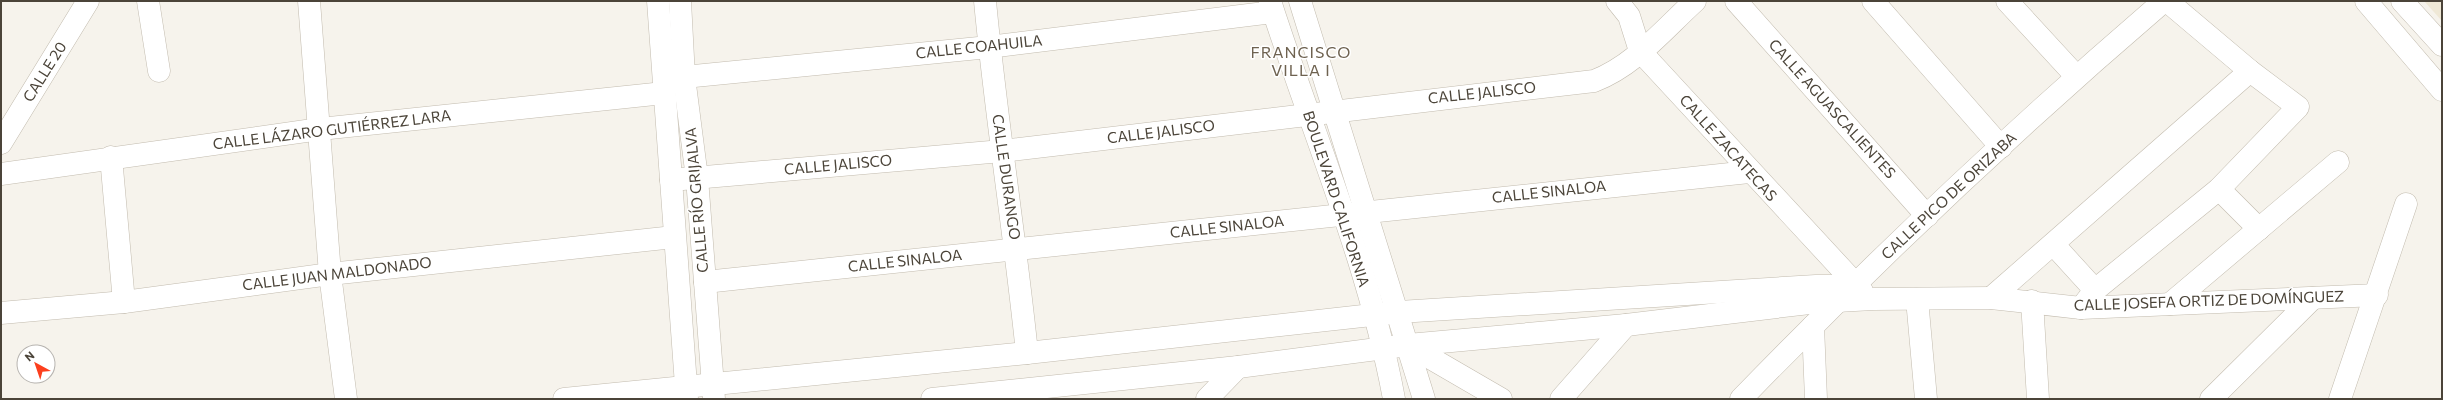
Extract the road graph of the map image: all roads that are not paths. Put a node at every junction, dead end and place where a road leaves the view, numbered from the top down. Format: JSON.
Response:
{"nodes":[{"id":1,"x":88,"y":1,"type":"edge"},
{"id":2,"x":148,"y":1,"type":"edge"},
{"id":3,"x":309,"y":1,"type":"edge"},
{"id":4,"x":658,"y":1,"type":"edge"},
{"id":5,"x":680,"y":1,"type":"edge"},
{"id":6,"x":985,"y":1,"type":"edge"},
{"id":7,"x":1300,"y":1,"type":"edge"},
{"id":8,"x":1617,"y":1,"type":"edge"},
{"id":9,"x":1695,"y":1,"type":"edge"},
{"id":10,"x":1736,"y":1,"type":"edge"},
{"id":11,"x":1873,"y":1,"type":"edge"},
{"id":12,"x":2008,"y":1,"type":"edge"},
{"id":13,"x":2166,"y":1,"type":"edge"},
{"id":14,"x":2366,"y":1,"type":"edge"},
{"id":15,"x":2402,"y":1,"type":"edge"},
{"id":16,"x":1272,"y":6,"type":"edge"},
{"id":17,"x":2419,"y":20,"type":"junction"},
{"id":18,"x":2398,"y":38,"type":"junction"},
{"id":19,"x":2442,"y":45,"type":"edge"},
{"id":20,"x":989,"y":47,"type":"junction"},
{"id":21,"x":1640,"y":52,"type":"junction"},
{"id":22,"x":159,"y":71,"type":"dead end"},
{"id":23,"x":2250,"y":71,"type":"junction"},
{"id":24,"x":2076,"y":76,"type":"junction"},
{"id":25,"x":684,"y":77,"type":"junction"},
{"id":26,"x":2442,"y":90,"type":"edge"},
{"id":27,"x":664,"y":93,"type":"junction"},
{"id":28,"x":1333,"y":110,"type":"junction"},
{"id":29,"x":1309,"y":115,"type":"junction"},
{"id":30,"x":320,"y":129,"type":"junction"},
{"id":31,"x":1,"y":143,"type":"edge"},
{"id":32,"x":2001,"y":147,"type":"junction"},
{"id":33,"x":1002,"y":151,"type":"junction"},
{"id":34,"x":112,"y":157,"type":"junction"},
{"id":35,"x":2338,"y":162,"type":"dead end"},
{"id":36,"x":1749,"y":172,"type":"junction"},
{"id":37,"x":1,"y":174,"type":"edge"},
{"id":38,"x":697,"y":178,"type":"junction"},
{"id":39,"x":671,"y":180,"type":"junction"},
{"id":40,"x":2219,"y":189,"type":"junction"},
{"id":41,"x":2406,"y":204,"type":"dead end"},
{"id":42,"x":1367,"y":211,"type":"junction"},
{"id":43,"x":1343,"y":214,"type":"junction"},
{"id":44,"x":1927,"y":216,"type":"junction"},
{"id":45,"x":2259,"y":229,"type":"junction"},
{"id":46,"x":674,"y":237,"type":"junction"},
{"id":47,"x":2054,"y":245,"type":"junction"},
{"id":48,"x":1016,"y":249,"type":"junction"},
{"id":49,"x":330,"y":274,"type":"junction"},
{"id":50,"x":705,"y":282,"type":"junction"},
{"id":51,"x":1855,"y":286,"type":"junction"},
{"id":52,"x":2095,"y":290,"type":"junction"},
{"id":53,"x":2377,"y":295,"type":"junction"},
{"id":54,"x":1991,"y":298,"type":"junction"},
{"id":55,"x":2313,"y":298,"type":"junction"},
{"id":56,"x":1873,"y":299,"type":"junction"},
{"id":57,"x":1917,"y":299,"type":"junction"},
{"id":58,"x":1838,"y":301,"type":"junction"},
{"id":59,"x":2032,"y":301,"type":"junction"},
{"id":60,"x":124,"y":302,"type":"junction"},
{"id":61,"x":2170,"y":304,"type":"junction"},
{"id":62,"x":2081,"y":308,"type":"junction"},
{"id":63,"x":1399,"y":312,"type":"junction"},
{"id":64,"x":1,"y":313,"type":"edge"},
{"id":65,"x":1374,"y":315,"type":"junction"},
{"id":66,"x":1626,"y":325,"type":"junction"},
{"id":67,"x":1813,"y":326,"type":"junction"},
{"id":68,"x":1408,"y":345,"type":"junction"},
{"id":69,"x":1385,"y":349,"type":"junction"},
{"id":70,"x":1026,"y":353,"type":"junction"},
{"id":71,"x":1238,"y":366,"type":"junction"},
{"id":72,"x":714,"y":392,"type":"edge"},
{"id":73,"x":1034,"y":393,"type":"edge"},
{"id":74,"x":686,"y":394,"type":"edge"},
{"id":75,"x":1417,"y":396,"type":"edge"},
{"id":76,"x":346,"y":399,"type":"edge"},
{"id":77,"x":564,"y":399,"type":"edge"},
{"id":78,"x":932,"y":399,"type":"edge"},
{"id":79,"x":1207,"y":399,"type":"edge"},
{"id":80,"x":1394,"y":399,"type":"edge"},
{"id":81,"x":1502,"y":399,"type":"edge"},
{"id":82,"x":1561,"y":399,"type":"edge"},
{"id":83,"x":1741,"y":399,"type":"edge"},
{"id":84,"x":1816,"y":399,"type":"edge"},
{"id":85,"x":1926,"y":399,"type":"edge"},
{"id":86,"x":2038,"y":399,"type":"edge"},
{"id":87,"x":2211,"y":399,"type":"edge"},
{"id":88,"x":2340,"y":399,"type":"edge"}],
"edges":[{"from":1,"to":31,"type":"street","name":"CALLE 20"},
{"from":2,"to":22,"type":"street"},
{"from":3,"to":30,"type":"street"},
{"from":4,"to":27,"type":"street","name":"CALLE RÍO GRIJALVA"},
{"from":5,"to":25,"type":"street","name":"CALLE RÍO GRIJALVA"},
{"from":6,"to":20,"type":"street","name":"CALLE DURANGO"},
{"from":7,"to":28,"type":"street","name":"BOULEVARD CALIFORNIA"},
{"from":8,"to":21,"type":"street","name":"CALLE ZACATECAS"},
{"from":9,"to":21,"type":"street","name":"CALLE JALISCO"},
{"from":10,"to":44,"type":"street","name":"CALLE AGUASCALIENTES"},
{"from":11,"to":32,"type":"street"},
{"from":12,"to":24,"type":"street"},
{"from":13,"to":23,"type":"street"},
{"from":13,"to":24,"type":"street","name":"CALLE PICO DE ORIZABA"},
{"from":14,"to":18,"type":"street"},
{"from":15,"to":17,"type":"street"},
{"from":16,"to":20,"type":"street","name":"CALLE COAHUILA"},
{"from":16,"to":29,"type":"street","name":"BOULEVARD CALIFORNIA"},
{"from":17,"to":18,"type":"street"},
{"from":17,"to":19,"type":"street"},
{"from":18,"to":26,"type":"street"},
{"from":20,"to":25,"type":"street","name":"CALLE COAHUILA"},
{"from":20,"to":33,"type":"street","name":"CALLE DURANGO"},
{"from":21,"to":28,"type":"street","name":"CALLE JALISCO"},
{"from":21,"to":36,"type":"street","name":"CALLE ZACATECAS"},
{"from":23,"to":40,"type":"street"},
{"from":23,"to":47,"type":"street"},
{"from":24,"to":32,"type":"street","name":"CALLE PICO DE ORIZABA"},
{"from":25,"to":38,"type":"street","name":"CALLE RÍO GRIJALVA"},
{"from":27,"to":30,"type":"street","name":"CALLE LÁZARO GUTIÉRREZ LARA"},
{"from":27,"to":39,"type":"street","name":"CALLE RÍO GRIJALVA"},
{"from":28,"to":29,"type":"street","name":"CALLE JALISCO"},
{"from":28,"to":42,"type":"street","name":"BOULEVARD CALIFORNIA"},
{"from":29,"to":33,"type":"street","name":"CALLE JALISCO"},
{"from":29,"to":43,"type":"street","name":"BOULEVARD CALIFORNIA"},
{"from":30,"to":34,"type":"street","name":"CALLE LÁZARO GUTIÉRREZ LARA"},
{"from":30,"to":49,"type":"street"},
{"from":32,"to":44,"type":"street","name":"CALLE PICO DE ORIZABA"},
{"from":33,"to":38,"type":"street","name":"CALLE JALISCO"},
{"from":33,"to":48,"type":"street","name":"CALLE DURANGO"},
{"from":34,"to":37,"type":"street","name":"CALLE LÁZARO GUTIÉRREZ LARA"},
{"from":34,"to":60,"type":"street"},
{"from":35,"to":45,"type":"street"},
{"from":36,"to":42,"type":"street","name":"CALLE SINALOA"},
{"from":36,"to":51,"type":"street","name":"CALLE ZACATECAS"},
{"from":38,"to":39,"type":"street","name":"CALLE JALISCO"},
{"from":38,"to":50,"type":"street","name":"CALLE RÍO GRIJALVA"},
{"from":39,"to":46,"type":"street","name":"CALLE RÍO GRIJALVA"},
{"from":40,"to":45,"type":"street"},
{"from":40,"to":52,"type":"street"},
{"from":41,"to":53,"type":"street"},
{"from":42,"to":43,"type":"street","name":"CALLE SINALOA"},
{"from":42,"to":63,"type":"street","name":"BOULEVARD CALIFORNIA"},
{"from":43,"to":48,"type":"street","name":"CALLE SINALOA"},
{"from":43,"to":65,"type":"street","name":"BOULEVARD CALIFORNIA"},
{"from":44,"to":51,"type":"street","name":"CALLE PICO DE ORIZABA"},
{"from":45,"to":61,"type":"street"},
{"from":46,"to":49,"type":"street","name":"CALLE JUAN MALDONADO"},
{"from":46,"to":74,"type":"street","name":"CALLE RÍO GRIJALVA"},
{"from":47,"to":52,"type":"street"},
{"from":47,"to":54,"type":"street"},
{"from":48,"to":50,"type":"street","name":"CALLE SINALOA"},
{"from":48,"to":70,"type":"street","name":"CALLE DURANGO"},
{"from":49,"to":60,"type":"street","name":"CALLE JUAN MALDONADO"},
{"from":49,"to":76,"type":"street"},
{"from":50,"to":72,"type":"street","name":"CALLE RÍO GRIJALVA"},
{"from":51,"to":56,"type":"street","name":"CALLE ZACATECAS"},
{"from":51,"to":58,"type":"street","name":"CALLE PICO DE ORIZABA"},
{"from":51,"to":63,"type":"street"},
{"from":52,"to":62,"type":"street"},
{"from":53,"to":55,"type":"street","name":"CALLE JOSEFA ORTIZ DE DOMÍNGUEZ"},
{"from":53,"to":88,"type":"street"},
{"from":54,"to":57,"type":"street","name":"CALLE JOSEFA ORTIZ DE DOMÍNGUEZ"},
{"from":54,"to":59,"type":"street","name":"CALLE JOSEFA ORTIZ DE DOMÍNGUEZ"},
{"from":55,"to":61,"type":"street","name":"CALLE JOSEFA ORTIZ DE DOMÍNGUEZ"},
{"from":55,"to":87,"type":"street"},
{"from":56,"to":57,"type":"street","name":"CALLE JOSEFA ORTIZ DE DOMÍNGUEZ"},
{"from":56,"to":58,"type":"street","name":"CALLE JOSEFA ORTIZ DE DOMÍNGUEZ"},
{"from":57,"to":85,"type":"street"},
{"from":58,"to":66,"type":"street","name":"CALLE JOSEFA ORTIZ DE DOMÍNGUEZ"},
{"from":58,"to":67,"type":"street","name":"CALLE PICO DE ORIZABA"},
{"from":59,"to":62,"type":"street","name":"CALLE JOSEFA ORTIZ DE DOMÍNGUEZ"},
{"from":59,"to":86,"type":"street"},
{"from":60,"to":64,"type":"street","name":"CALLE JUAN MALDONADO"},
{"from":61,"to":62,"type":"street","name":"CALLE JOSEFA ORTIZ DE DOMÍNGUEZ"},
{"from":63,"to":65,"type":"street"},
{"from":63,"to":68,"type":"street","name":"BOULEVARD CALIFORNIA"},
{"from":65,"to":69,"type":"street","name":"BOULEVARD CALIFORNIA"},
{"from":65,"to":70,"type":"street"},
{"from":66,"to":68,"type":"street","name":"CALLE JOSEFA ORTIZ DE DOMÍNGUEZ"},
{"from":66,"to":82,"type":"street"},
{"from":67,"to":83,"type":"street","name":"CALLE PICO DE ORIZABA"},
{"from":67,"to":84,"type":"street"},
{"from":68,"to":69,"type":"street","name":"CALLE JOSEFA ORTIZ DE DOMÍNGUEZ"},
{"from":68,"to":75,"type":"street","name":"BOULEVARD CALIFORNIA"},
{"from":68,"to":81,"type":"street"},
{"from":69,"to":71,"type":"street","name":"CALLE JOSEFA ORTIZ DE DOMÍNGUEZ"},
{"from":69,"to":80,"type":"street","name":"BOULEVARD CALIFORNIA"},
{"from":70,"to":72,"type":"street"},
{"from":71,"to":73,"type":"street","name":"CALLE JOSEFA ORTIZ DE DOMÍNGUEZ"},
{"from":71,"to":79,"type":"street"},
{"from":72,"to":74,"type":"street"},
{"from":73,"to":78,"type":"street","name":"CALLE JOSEFA ORTIZ DE DOMÍNGUEZ"},
{"from":74,"to":77,"type":"street"}]}
